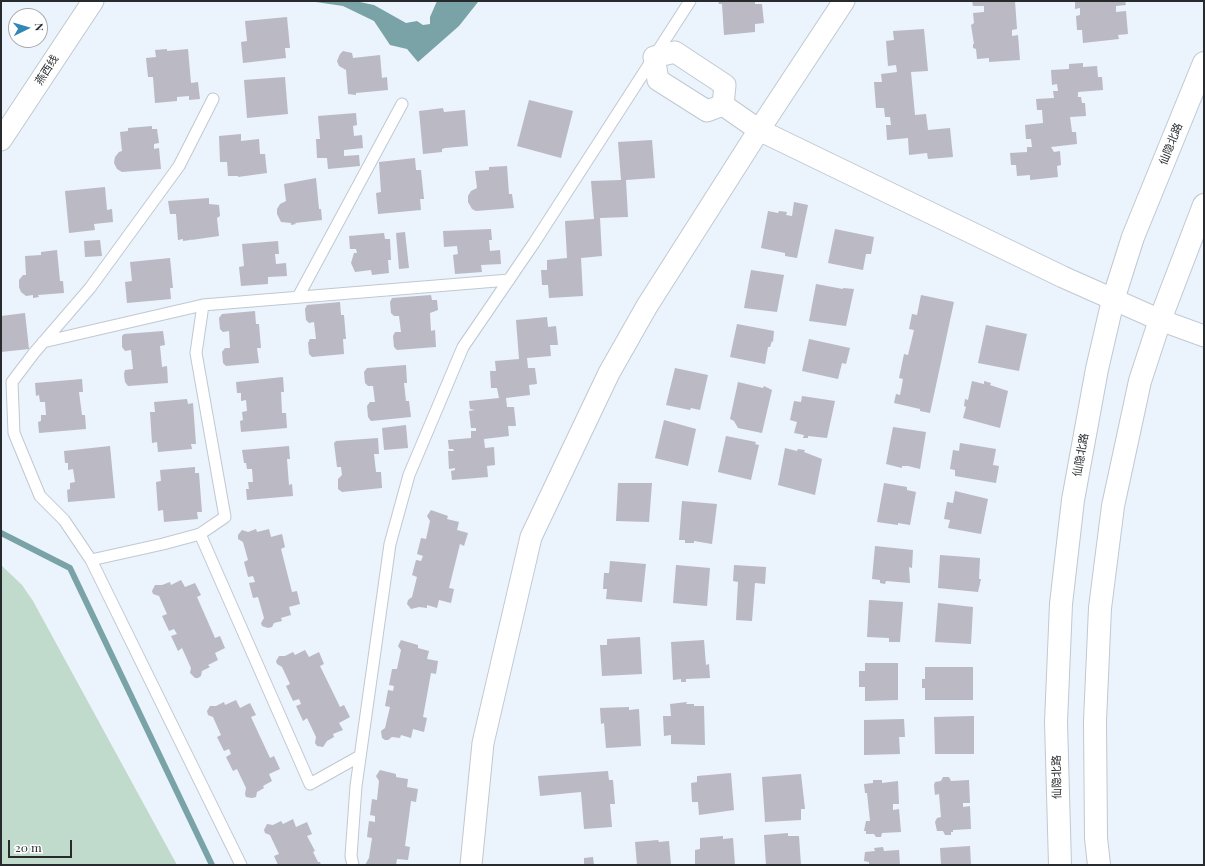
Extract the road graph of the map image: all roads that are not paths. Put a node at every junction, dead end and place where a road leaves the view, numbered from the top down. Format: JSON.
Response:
{"nodes":[{"id":1,"x":93,"y":1,"type":"edge"},
{"id":2,"x":690,"y":1,"type":"edge"},
{"id":3,"x":844,"y":1,"type":"edge"},
{"id":4,"x":654,"y":57,"type":"junction"},
{"id":5,"x":1204,"y":63,"type":"edge"},
{"id":6,"x":214,"y":99,"type":"dead end"},
{"id":7,"x":402,"y":104,"type":"dead end"},
{"id":8,"x":723,"y":105,"type":"junction"},
{"id":9,"x":759,"y":130,"type":"junction"},
{"id":10,"x":1,"y":140,"type":"edge"},
{"id":11,"x":1204,"y":205,"type":"edge"},
{"id":12,"x":509,"y":280,"type":"junction"},
{"id":13,"x":298,"y":297,"type":"junction"},
{"id":14,"x":1113,"y":300,"type":"junction"},
{"id":15,"x":203,"y":305,"type":"junction"},
{"id":16,"x":1160,"y":320,"type":"junction"},
{"id":17,"x":1204,"y":336,"type":"edge"},
{"id":18,"x":43,"y":342,"type":"junction"},
{"id":19,"x":200,"y":534,"type":"junction"},
{"id":20,"x":91,"y":560,"type":"junction"},
{"id":21,"x":360,"y":756,"type":"junction"},
{"id":22,"x":241,"y":865,"type":"edge"},
{"id":23,"x":353,"y":865,"type":"edge"},
{"id":24,"x":471,"y":865,"type":"edge"},
{"id":25,"x":1060,"y":865,"type":"edge"},
{"id":26,"x":1099,"y":865,"type":"edge"}],
"edges":[{"from":1,"to":10,"type":"street","name":"燕西线"},
{"from":2,"to":4,"type":"lane"},
{"from":3,"to":9,"type":"street"},
{"from":4,"to":8,"type":"street"},
{"from":4,"to":8,"type":"street"},
{"from":4,"to":12,"type":"lane"},
{"from":5,"to":14,"type":"main road","name":"仙隐北路"},
{"from":6,"to":18,"type":"lane"},
{"from":7,"to":13,"type":"lane"},
{"from":8,"to":9,"type":"street"},
{"from":9,"to":14,"type":"street"},
{"from":9,"to":24,"type":"street"},
{"from":11,"to":16,"type":"main road"},
{"from":12,"to":13,"type":"lane"},
{"from":12,"to":21,"type":"lane"},
{"from":13,"to":15,"type":"lane"},
{"from":14,"to":16,"type":"street"},
{"from":14,"to":25,"type":"main road","name":"仙隐北路"},
{"from":15,"to":18,"type":"lane"},
{"from":15,"to":19,"type":"lane"},
{"from":16,"to":17,"type":"street"},
{"from":16,"to":26,"type":"main road"},
{"from":18,"to":20,"type":"lane"},
{"from":19,"to":20,"type":"lane"},
{"from":19,"to":21,"type":"lane"},
{"from":20,"to":22,"type":"lane"},
{"from":21,"to":23,"type":"lane"}]}
